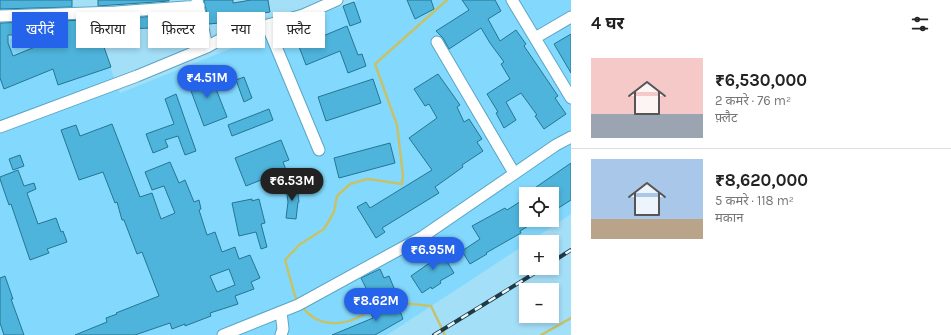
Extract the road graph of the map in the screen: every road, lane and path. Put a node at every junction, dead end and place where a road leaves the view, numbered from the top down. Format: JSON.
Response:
{"nodes":[{"id":1,"x":337,"y":0,"type":"edge"},
{"id":2,"x":512,"y":0,"type":"edge"},
{"id":3,"x":198,"y":3,"type":"edge"},
{"id":4,"x":0,"y":16,"type":"edge"},
{"id":5,"x":571,"y":17,"type":"edge"},
{"id":6,"x":267,"y":25,"type":"junction"},
{"id":7,"x":535,"y":38,"type":"junction"},
{"id":8,"x":437,"y":42,"type":"dead end"},
{"id":9,"x":209,"y":46,"type":"edge"},
{"id":10,"x":205,"y":48,"type":"edge"},
{"id":11,"x":571,"y":98,"type":"edge"},
{"id":12,"x":0,"y":127,"type":"edge"},
{"id":13,"x":571,"y":137,"type":"edge"},
{"id":14,"x":319,"y":150,"type":"dead end"},
{"id":15,"x":514,"y":174,"type":"junction"},
{"id":16,"x":281,"y":312,"type":"junction"},
{"id":17,"x":223,"y":335,"type":"edge"},
{"id":18,"x":281,"y":335,"type":"edge"}],
"edges":[{"from":1,"to":6,"type":"street"},
{"from":2,"to":7,"type":"street"},
{"from":3,"to":4,"type":"street"},
{"from":5,"to":7,"type":"street"},
{"from":6,"to":9,"type":"street"},
{"from":6,"to":14,"type":"street"},
{"from":7,"to":11,"type":"street"},
{"from":8,"to":15,"type":"street"},
{"from":10,"to":12,"type":"street"},
{"from":13,"to":15,"type":"street"},
{"from":15,"to":16,"type":"street"},
{"from":16,"to":17,"type":"street"},
{"from":16,"to":18,"type":"street"}]}
